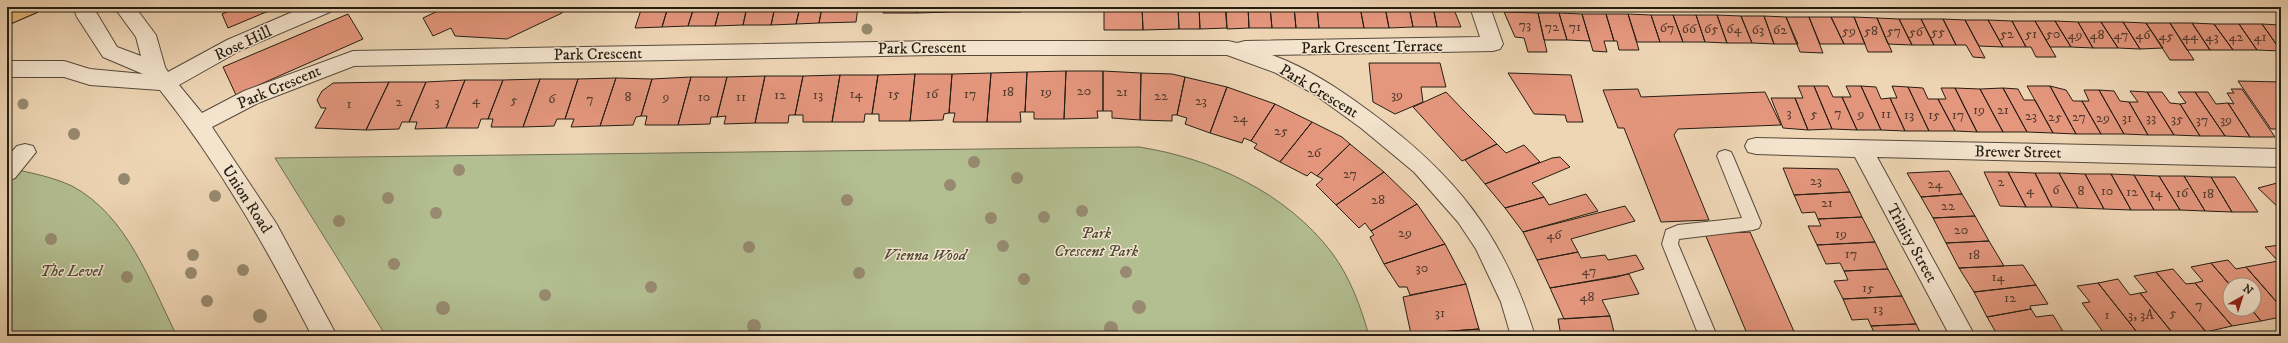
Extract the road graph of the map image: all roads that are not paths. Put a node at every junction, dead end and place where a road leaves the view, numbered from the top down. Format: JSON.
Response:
{"nodes":[{"id":1,"x":30,"y":7,"type":"edge"},
{"id":2,"x":84,"y":7,"type":"edge"},
{"id":3,"x":124,"y":7,"type":"edge"},
{"id":4,"x":323,"y":7,"type":"edge"},
{"id":5,"x":1480,"y":7,"type":"edge"},
{"id":6,"x":7,"y":18,"type":"edge"},
{"id":7,"x":1228,"y":48,"type":"junction"},
{"id":8,"x":7,"y":69,"type":"edge"},
{"id":9,"x":160,"y":77,"type":"junction"},
{"id":10,"x":199,"y":124,"type":"junction"},
{"id":11,"x":1756,"y":146,"type":"dead end"},
{"id":12,"x":1862,"y":150,"type":"junction"},
{"id":13,"x":25,"y":152,"type":"dead end"},
{"id":14,"x":1725,"y":156,"type":"dead end"},
{"id":15,"x":2281,"y":158,"type":"edge"},
{"id":16,"x":7,"y":172,"type":"edge"},
{"id":17,"x":325,"y":336,"type":"edge"},
{"id":18,"x":1523,"y":336,"type":"edge"},
{"id":19,"x":1708,"y":336,"type":"edge"},
{"id":20,"x":1963,"y":336,"type":"edge"}],
"edges":[{"from":1,"to":6,"type":"highway"},
{"from":2,"to":9,"type":"street","name":"Union Road"},
{"from":3,"to":9,"type":"street","name":"Union Road"},
{"from":4,"to":9,"type":"street","name":"Rose Hill"},
{"from":5,"to":7,"type":"street","name":"Park Crescent Terrace"},
{"from":7,"to":10,"type":"street","name":"Park Crescent"},
{"from":7,"to":18,"type":"street","name":"Park Crescent"},
{"from":8,"to":9,"type":"street"},
{"from":9,"to":10,"type":"street","name":"Union Road"},
{"from":10,"to":17,"type":"street","name":"Union Road"},
{"from":11,"to":12,"type":"street","name":"Brewer Street"},
{"from":12,"to":15,"type":"street","name":"Brewer Street"},
{"from":12,"to":20,"type":"street","name":"Trinity Street"},
{"from":13,"to":16,"type":"street"},
{"from":14,"to":19,"type":"lane"}]}
